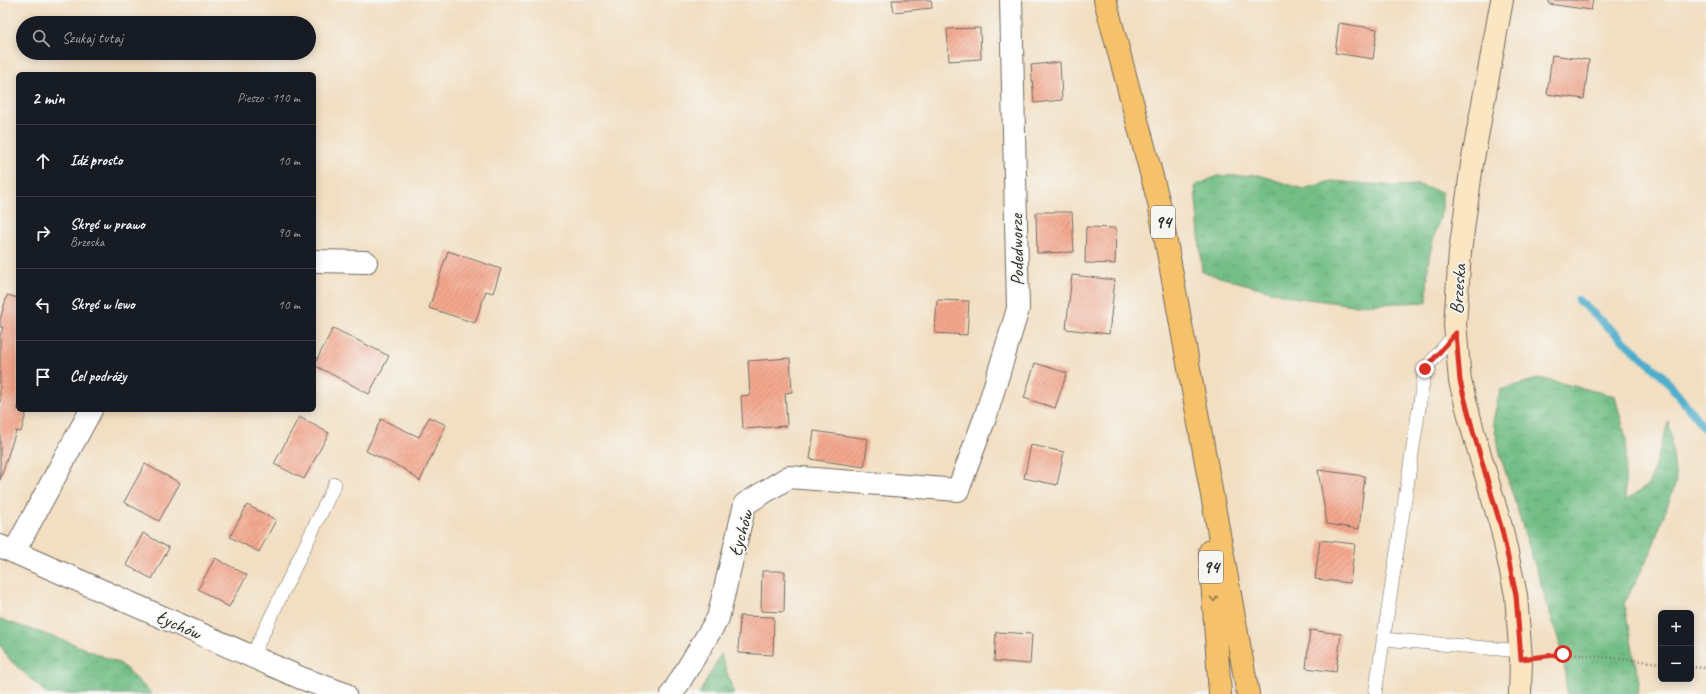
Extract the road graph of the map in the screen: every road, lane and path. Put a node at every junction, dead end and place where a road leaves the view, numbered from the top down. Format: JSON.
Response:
{"nodes":[{"id":1,"x":1011,"y":0,"type":"edge"},
{"id":2,"x":1105,"y":0,"type":"edge"},
{"id":3,"x":1502,"y":0,"type":"edge"},
{"id":4,"x":316,"y":261,"type":"edge"},
{"id":5,"x":366,"y":262,"type":"dead end"},
{"id":6,"x":1456,"y":333,"type":"junction"},
{"id":7,"x":90,"y":412,"type":"edge"},
{"id":8,"x":1203,"y":448,"type":"junction"},
{"id":9,"x":335,"y":484,"type":"dead end"},
{"id":10,"x":958,"y":490,"type":"joint"},
{"id":11,"x":7,"y":549,"type":"edge"},
{"id":12,"x":1383,"y":640,"type":"junction"},
{"id":13,"x":1521,"y":655,"type":"junction"},
{"id":14,"x":252,"y":656,"type":"junction"},
{"id":15,"x":1658,"y":663,"type":"edge"},
{"id":16,"x":1694,"y":667,"type":"edge"},
{"id":17,"x":1706,"y":668,"type":"edge"},
{"id":18,"x":345,"y":694,"type":"edge"},
{"id":19,"x":672,"y":694,"type":"edge"},
{"id":20,"x":1220,"y":694,"type":"edge"},
{"id":21,"x":1248,"y":694,"type":"edge"},
{"id":22,"x":1375,"y":694,"type":"edge"},
{"id":23,"x":1520,"y":694,"type":"edge"}],
"edges":[{"from":1,"to":10,"type":"street","name":"Podedworze"},
{"from":2,"to":8,"type":"main road","number":"94"},
{"from":3,"to":6,"type":"main road","name":"Brzeska"},
{"from":4,"to":5,"type":"street"},
{"from":6,"to":12,"type":"lane"},
{"from":6,"to":13,"type":"main road","name":"Brzeska"},
{"from":7,"to":11,"type":"street","name":"Łychów"},
{"from":8,"to":20,"type":"main road","number":"94","one_way":true},
{"from":8,"to":21,"type":"main road","number":"94"},
{"from":9,"to":14,"type":"lane"},
{"from":10,"to":19,"type":"street","name":"Łychów"},
{"from":11,"to":14,"type":"street","name":"Łychów"},
{"from":12,"to":13,"type":"lane"},
{"from":12,"to":22,"type":"lane"},
{"from":13,"to":15,"type":"path"},
{"from":13,"to":23,"type":"main road","name":"Brzeska"},
{"from":14,"to":18,"type":"street","name":"Łychów"},
{"from":16,"to":17,"type":"path"}]}
